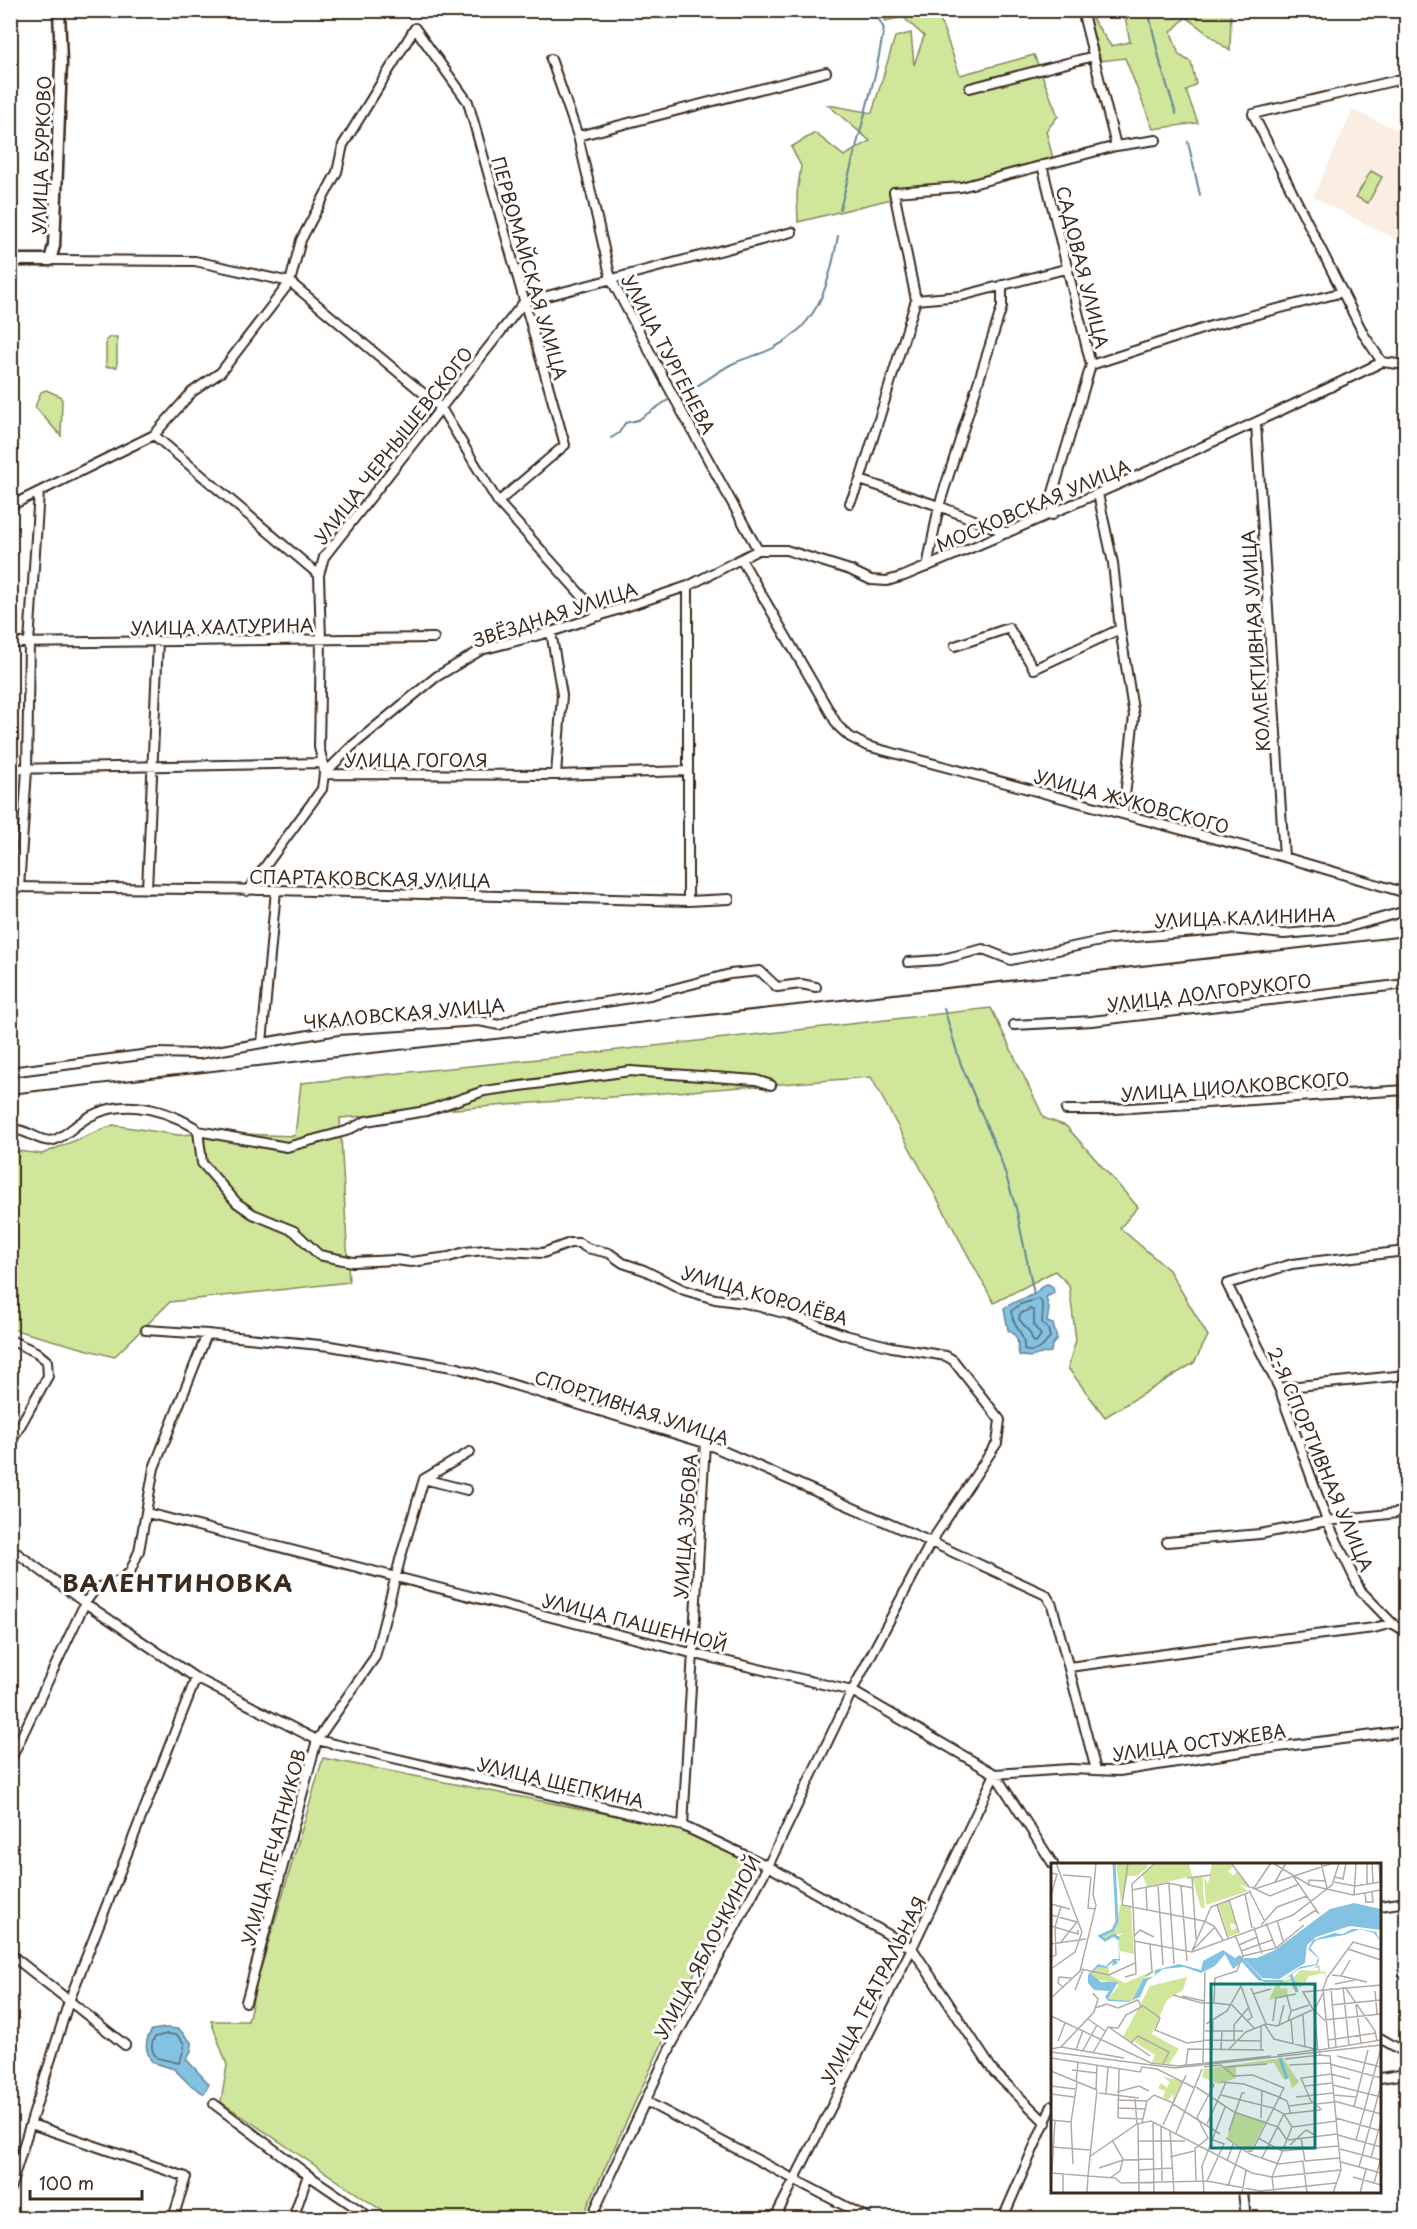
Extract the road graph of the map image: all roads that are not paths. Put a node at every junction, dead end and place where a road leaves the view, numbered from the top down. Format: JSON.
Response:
{"nodes":[{"id":1,"x":59,"y":10,"type":"edge"},
{"id":2,"x":1082,"y":10,"type":"edge"},
{"id":3,"x":1094,"y":56,"type":"junction"},
{"id":4,"x":551,"y":58,"type":"dead end"},
{"id":5,"x":826,"y":72,"type":"dead end"},
{"id":6,"x":1407,"y":78,"type":"edge"},
{"id":7,"x":970,"y":88,"type":"dead end"},
{"id":8,"x":578,"y":136,"type":"junction"},
{"id":9,"x":1156,"y":140,"type":"dead end"},
{"id":10,"x":1116,"y":146,"type":"junction"},
{"id":11,"x":1042,"y":165,"type":"junction"},
{"id":12,"x":792,"y":232,"type":"dead end"},
{"id":13,"x":10,"y":260,"type":"edge"},
{"id":14,"x":50,"y":260,"type":"junction"},
{"id":15,"x":1069,"y":268,"type":"junction"},
{"id":16,"x":612,"y":279,"type":"junction"},
{"id":17,"x":290,"y":282,"type":"junction"},
{"id":18,"x":1002,"y":285,"type":"junction"},
{"id":19,"x":1343,"y":292,"type":"junction"},
{"id":20,"x":916,"y":300,"type":"junction"},
{"id":21,"x":524,"y":302,"type":"junction"},
{"id":22,"x":1382,"y":362,"type":"junction"},
{"id":23,"x":1091,"y":365,"type":"junction"},
{"id":24,"x":1407,"y":365,"type":"edge"},
{"id":25,"x":441,"y":408,"type":"junction"},
{"id":26,"x":1256,"y":423,"type":"junction"},
{"id":27,"x":154,"y":435,"type":"junction"},
{"id":28,"x":860,"y":480,"type":"junction"},
{"id":29,"x":39,"y":492,"type":"junction"},
{"id":30,"x":1098,"y":494,"type":"junction"},
{"id":31,"x":498,"y":502,"type":"junction"},
{"id":32,"x":850,"y":503,"type":"dead end"},
{"id":33,"x":10,"y":506,"type":"edge"},
{"id":34,"x":939,"y":506,"type":"junction"},
{"id":35,"x":1052,"y":515,"type":"junction"},
{"id":36,"x":1007,"y":534,"type":"junction"},
{"id":37,"x":758,"y":550,"type":"junction"},
{"id":38,"x":741,"y":560,"type":"junction"},
{"id":39,"x":927,"y":567,"type":"junction"},
{"id":40,"x":319,"y":575,"type":"junction"},
{"id":41,"x":688,"y":586,"type":"junction"},
{"id":42,"x":600,"y":616,"type":"junction"},
{"id":43,"x":1120,"y":629,"type":"junction"},
{"id":44,"x":551,"y":632,"type":"junction"},
{"id":45,"x":434,"y":638,"type":"dead end"},
{"id":46,"x":321,"y":640,"type":"junction"},
{"id":47,"x":158,"y":641,"type":"junction"},
{"id":48,"x":10,"y":643,"type":"edge"},
{"id":49,"x":29,"y":643,"type":"junction"},
{"id":50,"x":955,"y":646,"type":"dead end"},
{"id":51,"x":323,"y":763,"type":"junction"},
{"id":52,"x":151,"y":767,"type":"junction"},
{"id":53,"x":10,"y":769,"type":"edge"},
{"id":54,"x":27,"y":770,"type":"junction"},
{"id":55,"x":687,"y":771,"type":"junction"},
{"id":56,"x":324,"y":774,"type":"junction"},
{"id":57,"x":556,"y":775,"type":"junction"},
{"id":58,"x":1123,"y":814,"type":"junction"},
{"id":59,"x":1284,"y":857,"type":"junction"},
{"id":60,"x":15,"y":887,"type":"edge"},
{"id":61,"x":147,"y":890,"type":"junction"},
{"id":62,"x":276,"y":890,"type":"junction"},
{"id":63,"x":247,"y":891,"type":"junction"},
{"id":64,"x":1407,"y":893,"type":"edge"},
{"id":65,"x":729,"y":899,"type":"dead end"},
{"id":66,"x":688,"y":901,"type":"junction"},
{"id":67,"x":1407,"y":911,"type":"edge"},
{"id":68,"x":908,"y":962,"type":"dead end"},
{"id":69,"x":1407,"y":984,"type":"edge"},
{"id":70,"x":816,"y":987,"type":"dead end"},
{"id":71,"x":1014,"y":1024,"type":"dead end"},
{"id":72,"x":262,"y":1043,"type":"junction"},
{"id":73,"x":10,"y":1072,"type":"edge"},
{"id":74,"x":771,"y":1085,"type":"dead end"},
{"id":75,"x":1407,"y":1090,"type":"edge"},
{"id":76,"x":1066,"y":1110,"type":"dead end"},
{"id":77,"x":10,"y":1129,"type":"edge"},
{"id":78,"x":198,"y":1131,"type":"junction"},
{"id":79,"x":1407,"y":1251,"type":"edge"},
{"id":80,"x":146,"y":1330,"type":"dead end"},
{"id":81,"x":207,"y":1334,"type":"junction"},
{"id":82,"x":10,"y":1340,"type":"edge"},
{"id":83,"x":1407,"y":1375,"type":"edge"},
{"id":84,"x":1279,"y":1389,"type":"junction"},
{"id":85,"x":705,"y":1443,"type":"junction"},
{"id":86,"x":10,"y":1444,"type":"edge"},
{"id":87,"x":470,"y":1452,"type":"dead end"},
{"id":88,"x":424,"y":1479,"type":"junction"},
{"id":89,"x":467,"y":1490,"type":"dead end"},
{"id":90,"x":1407,"y":1512,"type":"edge"},
{"id":91,"x":147,"y":1513,"type":"junction"},
{"id":92,"x":1327,"y":1521,"type":"junction"},
{"id":93,"x":931,"y":1542,"type":"junction"},
{"id":94,"x":1167,"y":1542,"type":"dead end"},
{"id":95,"x":10,"y":1548,"type":"edge"},
{"id":96,"x":397,"y":1576,"type":"junction"},
{"id":97,"x":85,"y":1603,"type":"junction"},
{"id":98,"x":1392,"y":1623,"type":"junction"},
{"id":99,"x":1407,"y":1632,"type":"edge"},
{"id":100,"x":692,"y":1653,"type":"junction"},
{"id":101,"x":1069,"y":1667,"type":"junction"},
{"id":102,"x":196,"y":1678,"type":"junction"},
{"id":103,"x":852,"y":1691,"type":"junction"},
{"id":104,"x":1407,"y":1731,"type":"edge"},
{"id":105,"x":317,"y":1740,"type":"junction"},
{"id":106,"x":10,"y":1761,"type":"edge"},
{"id":107,"x":1096,"y":1770,"type":"junction"},
{"id":108,"x":995,"y":1774,"type":"junction"},
{"id":109,"x":683,"y":1826,"type":"junction"},
{"id":110,"x":1052,"y":1863,"type":"edge"},
{"id":111,"x":768,"y":1866,"type":"junction"},
{"id":112,"x":1407,"y":1902,"type":"edge"},
{"id":113,"x":1381,"y":1906,"type":"edge"},
{"id":114,"x":912,"y":1948,"type":"junction"},
{"id":115,"x":10,"y":1954,"type":"edge"},
{"id":116,"x":69,"y":2001,"type":"junction"},
{"id":117,"x":246,"y":2002,"type":"dead end"},
{"id":118,"x":1381,"y":2039,"type":"edge"},
{"id":119,"x":125,"y":2045,"type":"dead end"},
{"id":120,"x":1407,"y":2053,"type":"edge"},
{"id":121,"x":1407,"y":2074,"type":"edge"},
{"id":122,"x":1381,"y":2078,"type":"edge"},
{"id":123,"x":646,"y":2102,"type":"junction"},
{"id":124,"x":214,"y":2104,"type":"dead end"},
{"id":125,"x":1049,"y":2123,"type":"edge"},
{"id":126,"x":32,"y":2124,"type":"junction"},
{"id":127,"x":308,"y":2175,"type":"junction"},
{"id":128,"x":794,"y":2179,"type":"junction"},
{"id":129,"x":10,"y":2188,"type":"edge"},
{"id":130,"x":1243,"y":2193,"type":"edge"},
{"id":131,"x":173,"y":2218,"type":"edge"},
{"id":132,"x":293,"y":2218,"type":"edge"},
{"id":133,"x":371,"y":2218,"type":"edge"},
{"id":134,"x":591,"y":2218,"type":"edge"},
{"id":135,"x":775,"y":2218,"type":"edge"},
{"id":136,"x":868,"y":2218,"type":"edge"},
{"id":137,"x":1003,"y":2218,"type":"edge"},
{"id":138,"x":1246,"y":2218,"type":"edge"}],
"edges":[{"from":1,"to":14,"type":"street","name":"УЛИЦА БУРКОВО"},
{"from":2,"to":3,"type":"street"},
{"from":3,"to":7,"type":"street"},
{"from":3,"to":10,"type":"street"},
{"from":4,"to":8,"type":"street","name":"УЛИЦА ТУРГЕНЕВА"},
{"from":5,"to":8,"type":"street"},
{"from":6,"to":19,"type":"street"},
{"from":8,"to":16,"type":"street","name":"УЛИЦА ТУРГЕНЕВА"},
{"from":9,"to":10,"type":"street"},
{"from":10,"to":11,"type":"street"},
{"from":11,"to":15,"type":"street","name":"САДОВАЯ УЛИЦА"},
{"from":11,"to":20,"type":"street"},
{"from":12,"to":16,"type":"street"},
{"from":13,"to":14,"type":"street","name":"УЛИЦА БУРКОВО"},
{"from":14,"to":17,"type":"street"},
{"from":15,"to":18,"type":"street"},
{"from":15,"to":23,"type":"street","name":"САДОВАЯ УЛИЦА"},
{"from":16,"to":21,"type":"street"},
{"from":16,"to":37,"type":"street","name":"УЛИЦА ТУРГЕНЕВА"},
{"from":17,"to":21,"type":"street","name":"ПЕРВОМАЙСКАЯ УЛИЦА"},
{"from":17,"to":25,"type":"street"},
{"from":17,"to":27,"type":"street"},
{"from":18,"to":20,"type":"street"},
{"from":18,"to":34,"type":"street"},
{"from":19,"to":22,"type":"street"},
{"from":19,"to":23,"type":"street"},
{"from":20,"to":28,"type":"street"},
{"from":21,"to":25,"type":"street","name":"УЛИЦА ЧЕРНЫШЕВСКОГО"},
{"from":21,"to":31,"type":"street","name":"ПЕРВОМАЙСКАЯ УЛИЦА"},
{"from":22,"to":24,"type":"street"},
{"from":22,"to":26,"type":"street","name":"МОСКОВСКАЯ УЛИЦА"},
{"from":23,"to":35,"type":"street","name":"САДОВАЯ УЛИЦА"},
{"from":25,"to":31,"type":"street"},
{"from":25,"to":40,"type":"street","name":"УЛИЦА ЧЕРНЫШЕВСКОГО"},
{"from":26,"to":30,"type":"street","name":"МОСКОВСКАЯ УЛИЦА"},
{"from":26,"to":59,"type":"street","name":"КОЛЛЕКТИВНАЯ УЛИЦА"},
{"from":27,"to":29,"type":"street"},
{"from":27,"to":40,"type":"street"},
{"from":28,"to":32,"type":"street"},
{"from":28,"to":34,"type":"street"},
{"from":29,"to":33,"type":"street"},
{"from":29,"to":49,"type":"street"},
{"from":30,"to":35,"type":"street","name":"МОСКОВСКАЯ УЛИЦА"},
{"from":30,"to":43,"type":"street"},
{"from":31,"to":42,"type":"street"},
{"from":34,"to":36,"type":"street"},
{"from":34,"to":39,"type":"street"},
{"from":35,"to":36,"type":"street","name":"МОСКОВСКАЯ УЛИЦА"},
{"from":36,"to":39,"type":"street","name":"МОСКОВСКАЯ УЛИЦА"},
{"from":37,"to":38,"type":"street"},
{"from":37,"to":39,"type":"street","name":"МОСКОВСКАЯ УЛИЦА"},
{"from":38,"to":41,"type":"street"},
{"from":38,"to":58,"type":"street","name":"УЛИЦА ЖУКОВСКОГО"},
{"from":40,"to":46,"type":"street","name":"УЛИЦА ЧЕРНЫШЕВСКОГО"},
{"from":41,"to":42,"type":"street","name":"ЗВЁЗДНАЯ УЛИЦА"},
{"from":41,"to":55,"type":"street"},
{"from":42,"to":44,"type":"street","name":"ЗВЁЗДНАЯ УЛИЦА"},
{"from":43,"to":50,"type":"street"},
{"from":43,"to":58,"type":"street"},
{"from":44,"to":56,"type":"street","name":"ЗВЁЗДНАЯ УЛИЦА"},
{"from":44,"to":57,"type":"street"},
{"from":45,"to":46,"type":"street","name":"УЛИЦА ХАЛТУРИНА"},
{"from":46,"to":47,"type":"street","name":"УЛИЦА ХАЛТУРИНА"},
{"from":46,"to":51,"type":"street","name":"УЛИЦА ЧЕРНЫШЕВСКОГО"},
{"from":47,"to":49,"type":"street","name":"УЛИЦА ХАЛТУРИНА"},
{"from":47,"to":52,"type":"street"},
{"from":48,"to":49,"type":"street","name":"УЛИЦА ХАЛТУРИНА"},
{"from":49,"to":54,"type":"street"},
{"from":51,"to":52,"type":"street","name":"УЛИЦА ГОГОЛЯ"},
{"from":51,"to":56,"type":"street","name":"УЛИЦА ГОГОЛЯ"},
{"from":52,"to":54,"type":"street","name":"УЛИЦА ГОГОЛЯ"},
{"from":52,"to":61,"type":"street"},
{"from":53,"to":54,"type":"street","name":"УЛИЦА ГОГОЛЯ"},
{"from":54,"to":60,"type":"street"},
{"from":55,"to":57,"type":"street","name":"УЛИЦА ГОГОЛЯ"},
{"from":55,"to":66,"type":"street"},
{"from":56,"to":57,"type":"street","name":"УЛИЦА ГОГОЛЯ"},
{"from":56,"to":63,"type":"street","name":"ЗВЁЗДНАЯ УЛИЦА"},
{"from":58,"to":59,"type":"street","name":"УЛИЦА ЖУКОВСКОГО"},
{"from":59,"to":64,"type":"street","name":"УЛИЦА ЖУКОВСКОГО"},
{"from":60,"to":61,"type":"street","name":"СПАРТАКОВСКАЯ УЛИЦА"},
{"from":61,"to":63,"type":"street","name":"СПАРТАКОВСКАЯ УЛИЦА"},
{"from":62,"to":63,"type":"street","name":"СПАРТАКОВСКАЯ УЛИЦА"},
{"from":62,"to":66,"type":"street","name":"СПАРТАКОВСКАЯ УЛИЦА"},
{"from":62,"to":72,"type":"street"},
{"from":65,"to":66,"type":"street","name":"СПАРТАКОВСКАЯ УЛИЦА"},
{"from":67,"to":68,"type":"street","name":"УЛИЦА КАЛИНИНА"},
{"from":69,"to":71,"type":"street","name":"УЛИЦА ДОЛГОРУКОГО"},
{"from":70,"to":72,"type":"street","name":"ЧКАЛОВСКАЯ УЛИЦА"},
{"from":72,"to":73,"type":"street","name":"ЧКАЛОВСКАЯ УЛИЦА"},
{"from":74,"to":78,"type":"street"},
{"from":75,"to":76,"type":"street","name":"УЛИЦА ЦИОЛКОВСКОГО"},
{"from":77,"to":78,"type":"street"},
{"from":78,"to":93,"type":"street","name":"УЛИЦА КОРОЛЁВА"},
{"from":79,"to":84,"type":"street","name":"2-Я СПОРТИВНАЯ УЛИЦА"},
{"from":80,"to":81,"type":"street","name":"СПОРТИВНАЯ УЛИЦА"},
{"from":81,"to":85,"type":"street","name":"СПОРТИВНАЯ УЛИЦА"},
{"from":81,"to":91,"type":"street"},
{"from":82,"to":86,"type":"street"},
{"from":83,"to":84,"type":"street"},
{"from":84,"to":92,"type":"street","name":"2-Я СПОРТИВНАЯ УЛИЦА"},
{"from":85,"to":93,"type":"street","name":"СПОРТИВНАЯ УЛИЦА"},
{"from":85,"to":100,"type":"street","name":"УЛИЦА ЗУБОВА"},
{"from":87,"to":88,"type":"street"},
{"from":88,"to":89,"type":"street"},
{"from":88,"to":96,"type":"street","name":"УЛИЦА ПЕЧАТНИКОВ"},
{"from":90,"to":92,"type":"street"},
{"from":91,"to":96,"type":"street","name":"УЛИЦА ПАШЕННОЙ"},
{"from":91,"to":97,"type":"street"},
{"from":92,"to":94,"type":"street"},
{"from":92,"to":98,"type":"street","name":"2-Я СПОРТИВНАЯ УЛИЦА"},
{"from":93,"to":101,"type":"street","name":"СПОРТИВНАЯ УЛИЦА"},
{"from":93,"to":103,"type":"street","name":"УЛИЦА КОРОЛЁВА"},
{"from":95,"to":97,"type":"street","name":"УЛИЦА ЩЕПКИНА"},
{"from":96,"to":100,"type":"street","name":"УЛИЦА ПАШЕННОЙ"},
{"from":96,"to":105,"type":"street","name":"УЛИЦА ПЕЧАТНИКОВ"},
{"from":97,"to":102,"type":"street","name":"УЛИЦА ЩЕПКИНА"},
{"from":97,"to":106,"type":"street"},
{"from":98,"to":99,"type":"street","name":"2-Я СПОРТИВНАЯ УЛИЦА"},
{"from":98,"to":101,"type":"street"},
{"from":100,"to":103,"type":"street","name":"УЛИЦА ПАШЕННОЙ"},
{"from":100,"to":109,"type":"street","name":"УЛИЦА ЗУБОВА"},
{"from":101,"to":107,"type":"street","name":"СПОРТИВНАЯ УЛИЦА"},
{"from":102,"to":105,"type":"street","name":"УЛИЦА ЩЕПКИНА"},
{"from":102,"to":116,"type":"street"},
{"from":103,"to":108,"type":"street","name":"УЛИЦА ПАШЕННОЙ"},
{"from":103,"to":111,"type":"street","name":"УЛИЦА ЯБЛОЧКИНОЙ"},
{"from":104,"to":107,"type":"street","name":"УЛИЦА ОСТУЖЕВА"},
{"from":105,"to":109,"type":"street","name":"УЛИЦА ЩЕПКИНА"},
{"from":105,"to":117,"type":"street","name":"УЛИЦА ПЕЧАТНИКОВ"},
{"from":107,"to":108,"type":"street","name":"УЛИЦА ОСТУЖЕВА"},
{"from":108,"to":110,"type":"street","name":"УЛИЦА ПАШЕННОЙ"},
{"from":108,"to":114,"type":"street","name":"УЛИЦА ТЕАТРАЛЬНАЯ"},
{"from":109,"to":111,"type":"street","name":"УЛИЦА ЩЕПКИНА"},
{"from":111,"to":114,"type":"street","name":"УЛИЦА ЩЕПКИНА"},
{"from":111,"to":123,"type":"street","name":"УЛИЦА ЯБЛОЧКИНОЙ"},
{"from":112,"to":113,"type":"street"},
{"from":114,"to":125,"type":"street","name":"УЛИЦА ЩЕПКИНА"},
{"from":114,"to":128,"type":"street","name":"УЛИЦА ТЕАТРАЛЬНАЯ"},
{"from":115,"to":116,"type":"street"},
{"from":116,"to":119,"type":"street"},
{"from":116,"to":126,"type":"street"},
{"from":118,"to":120,"type":"street"},
{"from":121,"to":122,"type":"street"},
{"from":123,"to":128,"type":"street"},
{"from":123,"to":134,"type":"street","name":"УЛИЦА ЯБЛОЧКИНОЙ"},
{"from":124,"to":127,"type":"street"},
{"from":125,"to":137,"type":"street"},
{"from":126,"to":129,"type":"street"},
{"from":126,"to":131,"type":"street"},
{"from":127,"to":132,"type":"street"},
{"from":127,"to":133,"type":"street"},
{"from":128,"to":135,"type":"street","name":"УЛИЦА ТЕАТРАЛЬНАЯ"},
{"from":128,"to":136,"type":"street"},
{"from":130,"to":138,"type":"street"}]}
